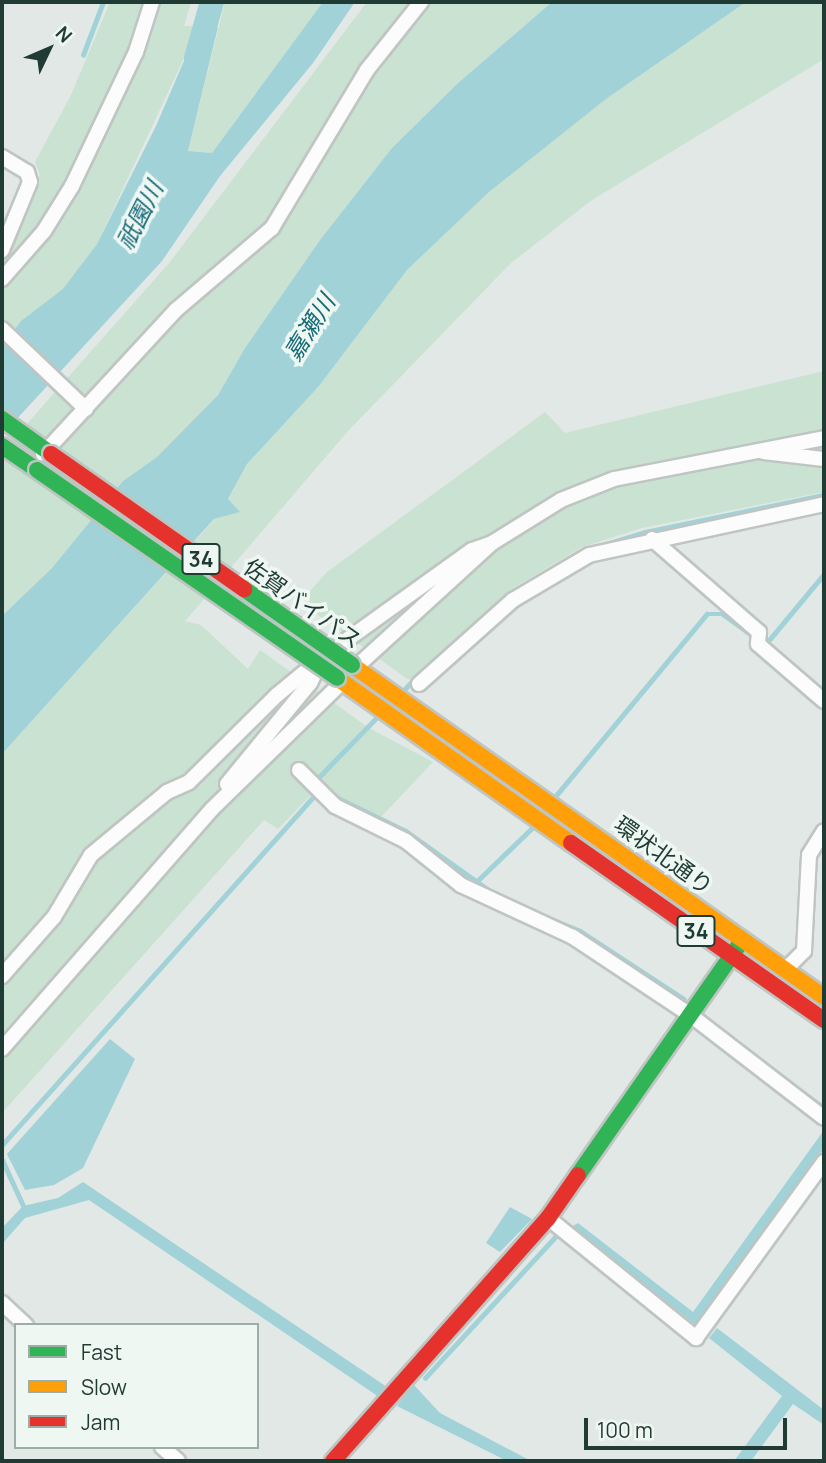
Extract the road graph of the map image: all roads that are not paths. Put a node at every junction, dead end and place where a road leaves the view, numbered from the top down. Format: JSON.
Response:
{"nodes":[{"id":1,"x":152,"y":2,"type":"edge"},
{"id":2,"x":421,"y":2,"type":"edge"},
{"id":3,"x":2,"y":157,"type":"edge"},
{"id":4,"x":2,"y":250,"type":"edge"},
{"id":5,"x":2,"y":279,"type":"edge"},
{"id":6,"x":2,"y":329,"type":"edge"},
{"id":7,"x":86,"y":409,"type":"junction"},
{"id":8,"x":2,"y":419,"type":"edge"},
{"id":9,"x":824,"y":438,"type":"edge"},
{"id":10,"x":2,"y":446,"type":"edge"},
{"id":11,"x":47,"y":450,"type":"junction"},
{"id":12,"x":760,"y":450,"type":"junction"},
{"id":13,"x":824,"y":459,"type":"edge"},
{"id":14,"x":32,"y":467,"type":"junction"},
{"id":15,"x":824,"y":504,"type":"edge"},
{"id":16,"x":652,"y":539,"type":"junction"},
{"id":17,"x":492,"y":543,"type":"junction"},
{"id":18,"x":323,"y":657,"type":"junction"},
{"id":19,"x":356,"y":668,"type":"junction"},
{"id":20,"x":342,"y":682,"type":"junction"},
{"id":21,"x":419,"y":684,"type":"dead end"},
{"id":22,"x":824,"y":701,"type":"edge"},
{"id":23,"x":299,"y":771,"type":"dead end"},
{"id":24,"x":212,"y":809,"type":"junction"},
{"id":25,"x":580,"y":822,"type":"joint"},
{"id":26,"x":824,"y":831,"type":"edge"},
{"id":27,"x":569,"y":839,"type":"joint"},
{"id":28,"x":743,"y":941,"type":"junction"},
{"id":29,"x":731,"y":956,"type":"junction"},
{"id":30,"x":785,"y":970,"type":"junction"},
{"id":31,"x":2,"y":976,"type":"edge"},
{"id":32,"x":824,"y":997,"type":"edge"},
{"id":33,"x":689,"y":1014,"type":"junction"},
{"id":34,"x":824,"y":1020,"type":"edge"},
{"id":35,"x":2,"y":1049,"type":"edge"},
{"id":36,"x":824,"y":1118,"type":"edge"},
{"id":37,"x":824,"y":1162,"type":"edge"},
{"id":38,"x":548,"y":1218,"type":"junction"},
{"id":39,"x":2,"y":1303,"type":"edge"},
{"id":40,"x":24,"y":1323,"type":"edge"},
{"id":41,"x":165,"y":1449,"type":"edge"},
{"id":42,"x":178,"y":1461,"type":"edge"},
{"id":43,"x":333,"y":1461,"type":"edge"}],
"edges":[{"from":1,"to":5,"type":"street"},
{"from":2,"to":7,"type":"street"},
{"from":3,"to":4,"type":"street"},
{"from":6,"to":7,"type":"street"},
{"from":7,"to":11,"type":"street"},
{"from":8,"to":11,"type":"main road","name":"佐賀バイパス","number":"34"},
{"from":9,"to":12,"type":"street"},
{"from":10,"to":14,"type":"main road","name":"佐賀バイパス","number":"34"},
{"from":11,"to":14,"type":"street"},
{"from":11,"to":19,"type":"main road","name":"佐賀バイパス","number":"34","bridge":true},
{"from":12,"to":13,"type":"street"},
{"from":12,"to":17,"type":"street"},
{"from":14,"to":20,"type":"main road","name":"佐賀バイパス","number":"34","bridge":true},
{"from":15,"to":16,"type":"street"},
{"from":16,"to":21,"type":"street"},
{"from":16,"to":22,"type":"street"},
{"from":17,"to":18,"type":"street"},
{"from":17,"to":19,"type":"street"},
{"from":18,"to":24,"type":"street"},
{"from":18,"to":31,"type":"street"},
{"from":19,"to":25,"type":"main road","name":"佐賀バイパス","number":"34"},
{"from":20,"to":24,"type":"street"},
{"from":20,"to":27,"type":"main road","name":"佐賀バイパス","number":"34"},
{"from":23,"to":33,"type":"street"},
{"from":24,"to":35,"type":"street"},
{"from":25,"to":28,"type":"main road","name":"環状北通り","number":"34"},
{"from":26,"to":30,"type":"street"},
{"from":27,"to":29,"type":"main road","name":"環状北通り","number":"34"},
{"from":28,"to":29,"type":"main road"},
{"from":28,"to":30,"type":"main road","name":"環状北通り","number":"34"},
{"from":29,"to":33,"type":"main road"},
{"from":29,"to":34,"type":"main road","name":"環状北通り","number":"34"},
{"from":30,"to":32,"type":"main road","name":"環状北通り","number":"34"},
{"from":33,"to":36,"type":"street"},
{"from":33,"to":38,"type":"main road"},
{"from":37,"to":38,"type":"street"},
{"from":38,"to":43,"type":"main road"},
{"from":39,"to":40,"type":"street"},
{"from":41,"to":42,"type":"street"}]}
